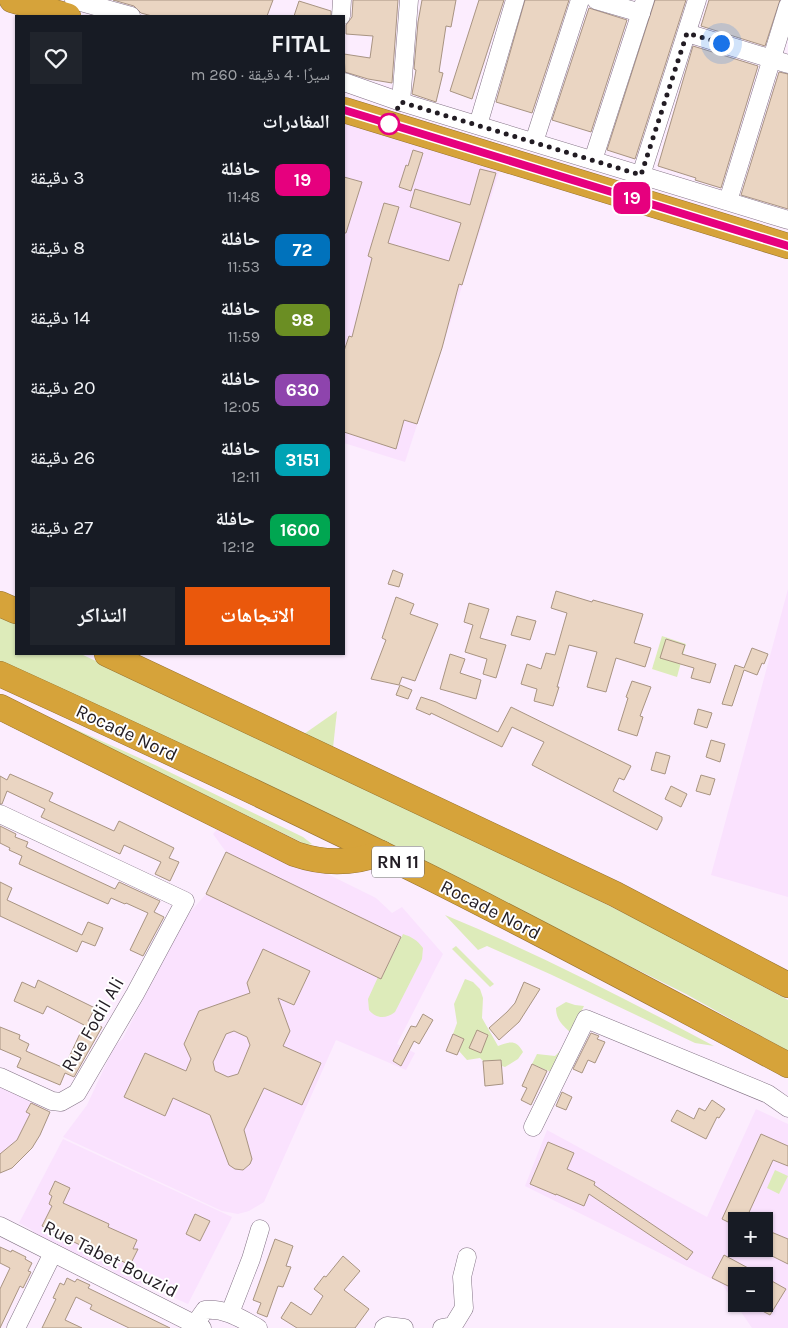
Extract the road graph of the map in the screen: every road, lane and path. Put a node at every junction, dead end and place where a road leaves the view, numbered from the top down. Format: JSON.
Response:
{"nodes":[{"id":1,"x":12,"y":0,"type":"edge"},
{"id":2,"x":74,"y":0,"type":"edge"},
{"id":3,"x":409,"y":0,"type":"edge"},
{"id":4,"x":515,"y":0,"type":"edge"},
{"id":5,"x":580,"y":0,"type":"edge"},
{"id":6,"x":596,"y":0,"type":"edge"},
{"id":7,"x":697,"y":0,"type":"edge"},
{"id":8,"x":101,"y":4,"type":"edge"},
{"id":9,"x":788,"y":6,"type":"edge"},
{"id":10,"x":643,"y":7,"type":"edge"},
{"id":11,"x":0,"y":10,"type":"edge"},
{"id":12,"x":18,"y":15,"type":"edge"},
{"id":13,"x":64,"y":15,"type":"edge"},
{"id":14,"x":128,"y":15,"type":"edge"},
{"id":15,"x":687,"y":33,"type":"junction"},
{"id":16,"x":780,"y":61,"type":"edge"},
{"id":17,"x":345,"y":82,"type":"edge"},
{"id":18,"x":345,"y":98,"type":"edge"},
{"id":19,"x":401,"y":102,"type":"junction"},
{"id":20,"x":345,"y":110,"type":"edge"},
{"id":21,"x":478,"y":125,"type":"junction"},
{"id":22,"x":534,"y":142,"type":"junction"},
{"id":23,"x":593,"y":160,"type":"junction"},
{"id":24,"x":641,"y":175,"type":"junction"},
{"id":25,"x":728,"y":201,"type":"junction"},
{"id":26,"x":788,"y":220,"type":"edge"},
{"id":27,"x":788,"y":234,"type":"edge"},
{"id":28,"x":788,"y":246,"type":"edge"},
{"id":29,"x":0,"y":604,"type":"edge"},
{"id":30,"x":15,"y":611,"type":"edge"},
{"id":31,"x":109,"y":655,"type":"edge"},
{"id":32,"x":0,"y":674,"type":"edge"},
{"id":33,"x":0,"y":692,"type":"edge"},
{"id":34,"x":0,"y":707,"type":"edge"},
{"id":35,"x":42,"y":728,"type":"junction"},
{"id":36,"x":0,"y":814,"type":"edge"},
{"id":37,"x":381,"y":853,"type":"junction"},
{"id":38,"x":788,"y":985,"type":"edge"},
{"id":39,"x":788,"y":1065,"type":"edge"},
{"id":40,"x":0,"y":1077,"type":"edge"},
{"id":41,"x":788,"y":1108,"type":"edge"},
{"id":42,"x":533,"y":1127,"type":"dead end"},
{"id":43,"x":0,"y":1226,"type":"edge"},
{"id":44,"x":260,"y":1229,"type":"dead end"},
{"id":45,"x":53,"y":1253,"type":"junction"},
{"id":46,"x":467,"y":1258,"type":"dead end"},
{"id":47,"x":230,"y":1313,"type":"junction"},
{"id":48,"x":196,"y":1327,"type":"edge"},
{"id":49,"x":16,"y":1328,"type":"edge"},
{"id":50,"x":258,"y":1328,"type":"edge"},
{"id":51,"x":384,"y":1328,"type":"edge"},
{"id":52,"x":404,"y":1328,"type":"edge"},
{"id":53,"x":442,"y":1328,"type":"edge"}],
"edges":[{"from":1,"to":13,"type":"highway"},
{"from":2,"to":8,"type":"street"},
{"from":3,"to":19,"type":"street"},
{"from":4,"to":21,"type":"street"},
{"from":5,"to":22,"type":"street"},
{"from":6,"to":10,"type":"street"},
{"from":7,"to":15,"type":"street"},
{"from":8,"to":14,"type":"street"},
{"from":9,"to":16,"type":"street"},
{"from":10,"to":23,"type":"street"},
{"from":11,"to":12,"type":"highway"},
{"from":15,"to":16,"type":"street"},
{"from":15,"to":24,"type":"street"},
{"from":16,"to":25,"type":"street"},
{"from":17,"to":19,"type":"street"},
{"from":18,"to":27,"type":"highway"},
{"from":19,"to":21,"type":"street"},
{"from":20,"to":28,"type":"highway"},
{"from":21,"to":22,"type":"street"},
{"from":22,"to":23,"type":"street"},
{"from":23,"to":24,"type":"street"},
{"from":24,"to":25,"type":"street"},
{"from":25,"to":26,"type":"street"},
{"from":29,"to":30,"type":"highway"},
{"from":31,"to":38,"type":"highway"},
{"from":32,"to":37,"type":"highway","name":"Rocade Nord","number":"RN 11"},
{"from":33,"to":35,"type":"highway"},
{"from":34,"to":35,"type":"highway"},
{"from":35,"to":37,"type":"highway"},
{"from":36,"to":40,"type":"street","name":"Rue Fodil Ali"},
{"from":37,"to":39,"type":"highway","name":"Rocade Nord","number":"RN 11"},
{"from":41,"to":42,"type":"street"},
{"from":43,"to":45,"type":"street","name":"Rue Tabet Bouzid"},
{"from":44,"to":47,"type":"street"},
{"from":45,"to":48,"type":"street","name":"Rue Tabet Bouzid"},
{"from":45,"to":49,"type":"street"},
{"from":46,"to":53,"type":"street"},
{"from":47,"to":48,"type":"street"},
{"from":47,"to":50,"type":"street"},
{"from":51,"to":52,"type":"street"}]}
